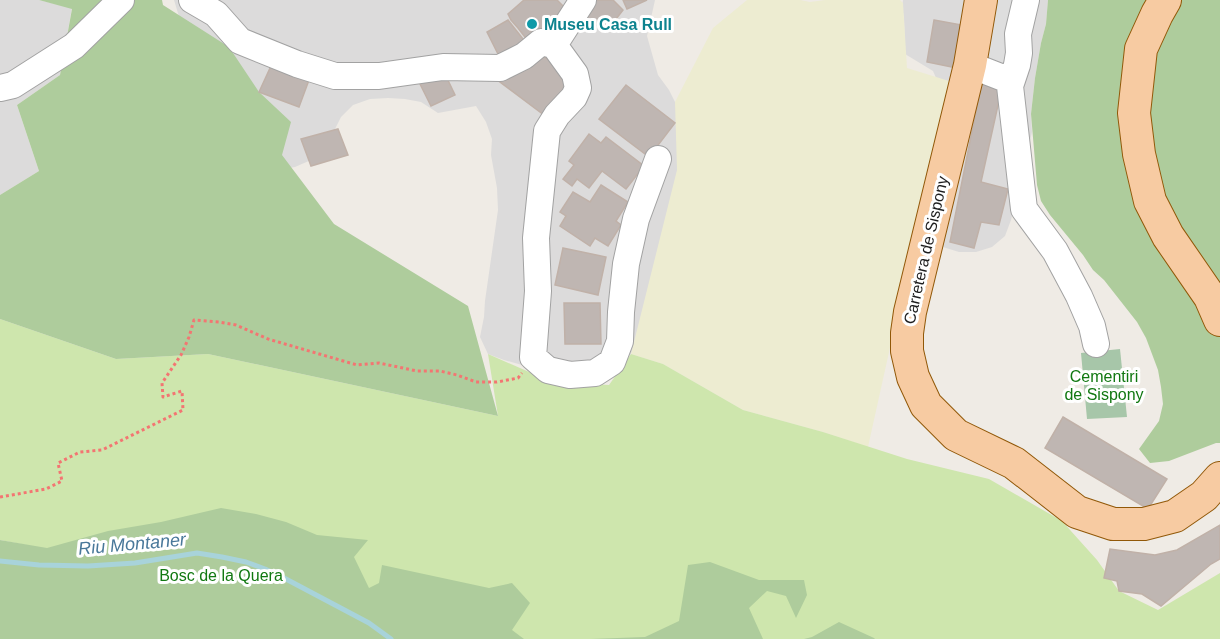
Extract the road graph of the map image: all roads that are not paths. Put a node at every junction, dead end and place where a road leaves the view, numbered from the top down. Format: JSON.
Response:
{"nodes":[{"id":1,"x":121,"y":0,"type":"edge"},
{"id":2,"x":192,"y":0,"type":"edge"},
{"id":3,"x":583,"y":0,"type":"edge"},
{"id":4,"x":981,"y":0,"type":"edge"},
{"id":5,"x":1026,"y":0,"type":"edge"},
{"id":6,"x":1165,"y":0,"type":"edge"},
{"id":7,"x":554,"y":45,"type":"junction"},
{"id":8,"x":970,"y":65,"type":"junction"},
{"id":9,"x":1011,"y":81,"type":"junction"},
{"id":10,"x":0,"y":88,"type":"edge"},
{"id":11,"x":658,"y":159,"type":"dead end"},
{"id":12,"x":1220,"y":320,"type":"edge"},
{"id":13,"x":1096,"y":344,"type":"dead end"},
{"id":14,"x":1220,"y":478,"type":"edge"}],
"edges":[{"from":1,"to":10,"type":"street"},
{"from":2,"to":7,"type":"street"},
{"from":3,"to":7,"type":"street"},
{"from":4,"to":8,"type":"main road","name":"Carretera de Sispony"},
{"from":5,"to":9,"type":"street"},
{"from":6,"to":12,"type":"main road"},
{"from":7,"to":11,"type":"street"},
{"from":8,"to":9,"type":"street"},
{"from":8,"to":14,"type":"main road","name":"Carretera de Sispony"},
{"from":9,"to":13,"type":"street"}]}
